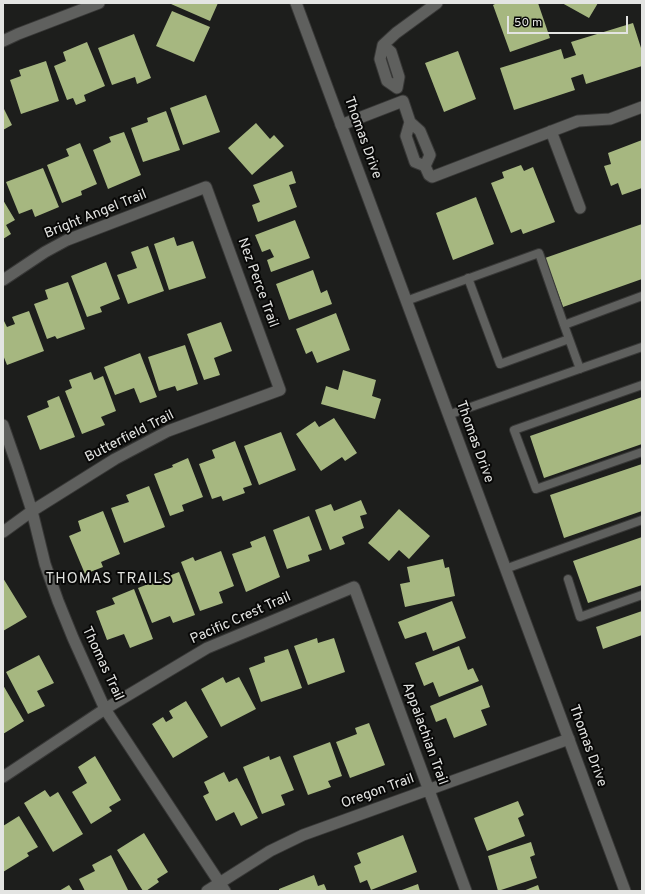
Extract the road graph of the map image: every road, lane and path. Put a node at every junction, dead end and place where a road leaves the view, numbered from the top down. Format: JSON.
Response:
{"nodes":[{"id":1,"x":99,"y":3,"type":"edge"},
{"id":2,"x":296,"y":3,"type":"edge"},
{"id":3,"x":436,"y":3,"type":"edge"},
{"id":4,"x":3,"y":41,"type":"edge"},
{"id":5,"x":397,"y":88,"type":"joint"},
{"id":6,"x":402,"y":101,"type":"junction"},
{"id":7,"x":642,"y":107,"type":"edge"},
{"id":8,"x":410,"y":122,"type":"junction"},
{"id":9,"x":341,"y":125,"type":"junction"},
{"id":10,"x":551,"y":131,"type":"junction"},
{"id":11,"x":425,"y":166,"type":"junction"},
{"id":12,"x":206,"y":187,"type":"joint"},
{"id":13,"x":580,"y":208,"type":"dead end"},
{"id":14,"x":468,"y":278,"type":"junction"},
{"id":15,"x":3,"y":280,"type":"edge"},
{"id":16,"x":642,"y":296,"type":"edge"},
{"id":17,"x":406,"y":301,"type":"junction"},
{"id":18,"x":564,"y":325,"type":"junction"},
{"id":19,"x":569,"y":339,"type":"junction"},
{"id":20,"x":642,"y":347,"type":"edge"},
{"id":21,"x":580,"y":369,"type":"junction"},
{"id":22,"x":642,"y":385,"type":"edge"},
{"id":23,"x":280,"y":390,"type":"joint"},
{"id":24,"x":448,"y":415,"type":"junction"},
{"id":25,"x":3,"y":425,"type":"edge"},
{"id":26,"x":642,"y":452,"type":"edge"},
{"id":27,"x":32,"y":511,"type":"junction"},
{"id":28,"x":642,"y":520,"type":"edge"},
{"id":29,"x":3,"y":532,"type":"edge"},
{"id":30,"x":505,"y":569,"type":"junction"},
{"id":31,"x":568,"y":579,"type":"dead end"},
{"id":32,"x":354,"y":587,"type":"joint"},
{"id":33,"x":642,"y":595,"type":"edge"},
{"id":34,"x":105,"y":709,"type":"junction"},
{"id":35,"x":569,"y":739,"type":"junction"},
{"id":36,"x":3,"y":777,"type":"edge"},
{"id":37,"x":429,"y":789,"type":"junction"},
{"id":38,"x":222,"y":887,"type":"edge"},
{"id":39,"x":207,"y":891,"type":"edge"},
{"id":40,"x":466,"y":891,"type":"edge"},
{"id":41,"x":625,"y":891,"type":"edge"}],
"edges":[{"from":1,"to":4,"type":"street"},
{"from":2,"to":9,"type":"street","name":"Thomas Drive"},
{"from":3,"to":5,"type":"street"},
{"from":5,"to":6,"type":"lane"},
{"from":6,"to":8,"type":"street"},
{"from":6,"to":9,"type":"street"},
{"from":7,"to":10,"type":"street"},
{"from":8,"to":11,"type":"street"},
{"from":8,"to":11,"type":"street"},
{"from":9,"to":17,"type":"street","name":"Thomas Drive"},
{"from":10,"to":11,"type":"street"},
{"from":10,"to":13,"type":"street"},
{"from":12,"to":15,"type":"street","name":"Bright Angel Trail"},
{"from":12,"to":23,"type":"street","name":"Nez Perce Trail"},
{"from":14,"to":17,"type":"lane"},
{"from":14,"to":18,"type":"lane"},
{"from":14,"to":19,"type":"lane"},
{"from":16,"to":18,"type":"lane"},
{"from":17,"to":24,"type":"street","name":"Thomas Drive"},
{"from":18,"to":19,"type":"lane"},
{"from":19,"to":21,"type":"lane"},
{"from":20,"to":21,"type":"lane"},
{"from":21,"to":24,"type":"lane"},
{"from":22,"to":26,"type":"lane"},
{"from":23,"to":27,"type":"street","name":"Butterfield Trail"},
{"from":24,"to":30,"type":"street","name":"Thomas Drive"},
{"from":25,"to":27,"type":"street","name":"Thomas Trail"},
{"from":27,"to":29,"type":"street","name":"Butterfield Trail"},
{"from":27,"to":34,"type":"street","name":"Thomas Trail"},
{"from":28,"to":30,"type":"lane"},
{"from":30,"to":35,"type":"street","name":"Thomas Drive"},
{"from":31,"to":33,"type":"lane"},
{"from":32,"to":34,"type":"street","name":"Pacific Crest Trail"},
{"from":32,"to":37,"type":"street","name":"Appalachian Trail"},
{"from":34,"to":36,"type":"street","name":"Pacific Crest Trail"},
{"from":34,"to":38,"type":"street","name":"Thomas Trail"},
{"from":35,"to":37,"type":"street","name":"Oregon Trail"},
{"from":35,"to":41,"type":"street","name":"Thomas Drive"},
{"from":37,"to":38,"type":"street","name":"Oregon Trail"},
{"from":37,"to":40,"type":"street","name":"Appalachian Trail"},
{"from":38,"to":39,"type":"street","name":"Oregon Trail"}]}
